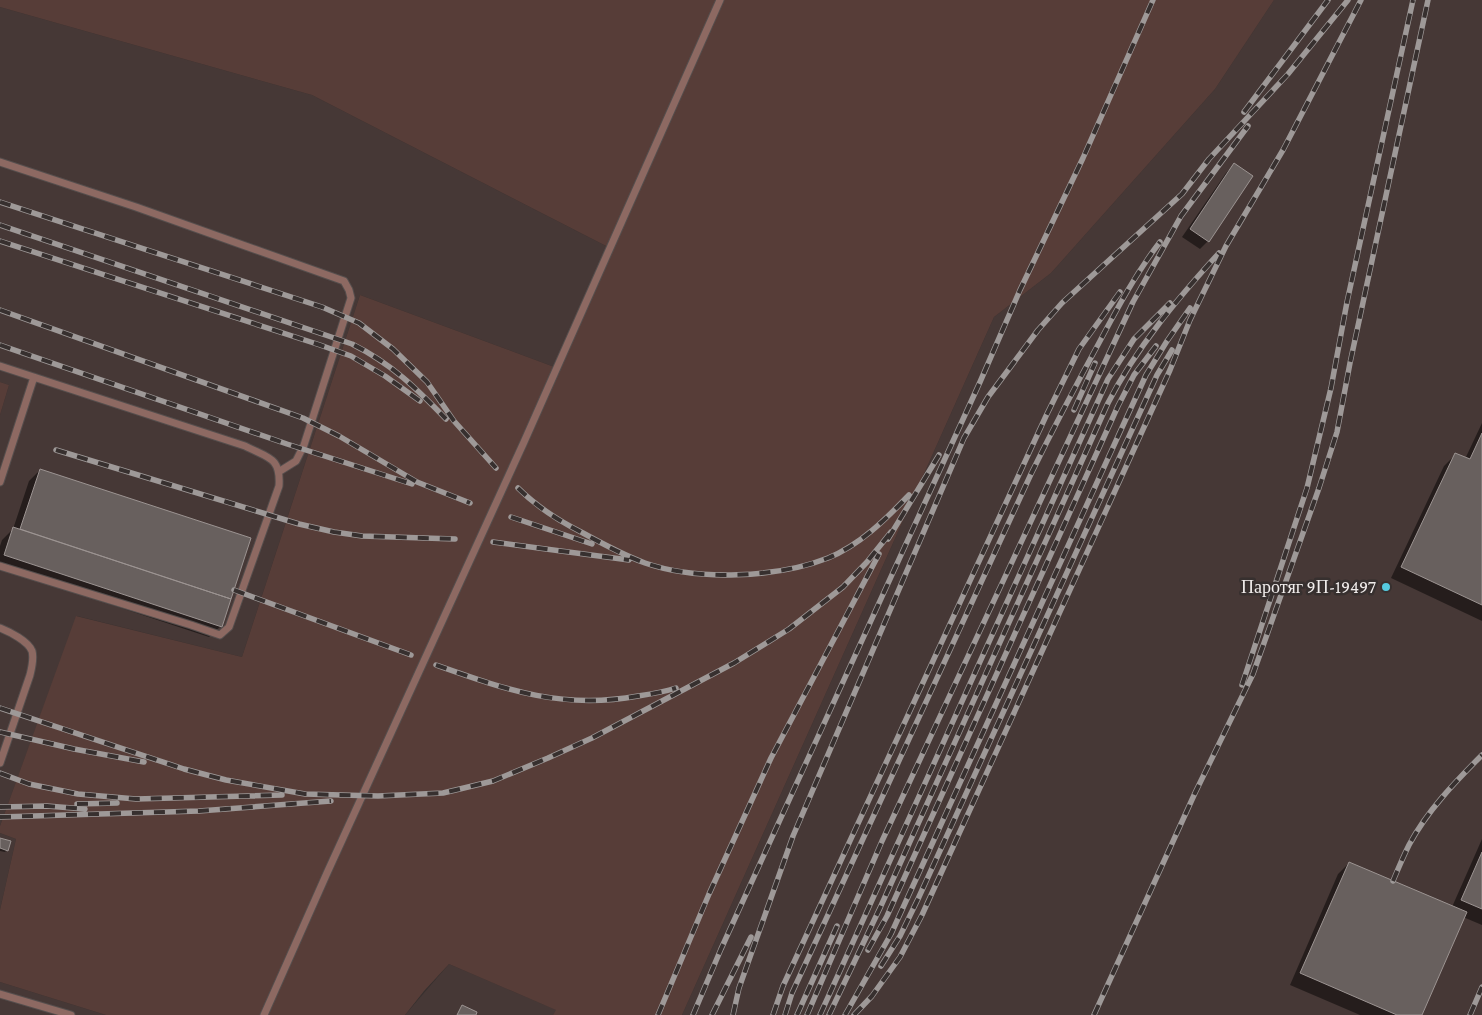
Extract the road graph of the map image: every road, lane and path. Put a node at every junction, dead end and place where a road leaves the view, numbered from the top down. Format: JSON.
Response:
{"nodes":[{"id":1,"x":720,"y":0,"type":"edge"},
{"id":2,"x":0,"y":162,"type":"edge"},
{"id":3,"x":0,"y":366,"type":"edge"},
{"id":4,"x":34,"y":377,"type":"junction"},
{"id":5,"x":280,"y":471,"type":"junction"},
{"id":6,"x":0,"y":482,"type":"edge"},
{"id":7,"x":0,"y":566,"type":"edge"},
{"id":8,"x":0,"y":628,"type":"edge"},
{"id":9,"x":0,"y":763,"type":"edge"},
{"id":10,"x":0,"y":994,"type":"edge"},
{"id":11,"x":71,"y":1015,"type":"edge"},
{"id":12,"x":264,"y":1015,"type":"edge"}],
"edges":[{"from":1,"to":12,"type":"lane"},
{"from":2,"to":5,"type":"lane"},
{"from":3,"to":4,"type":"lane"},
{"from":4,"to":5,"type":"lane"},
{"from":4,"to":6,"type":"lane"},
{"from":5,"to":7,"type":"lane"},
{"from":8,"to":9,"type":"lane"},
{"from":10,"to":11,"type":"lane"}]}
